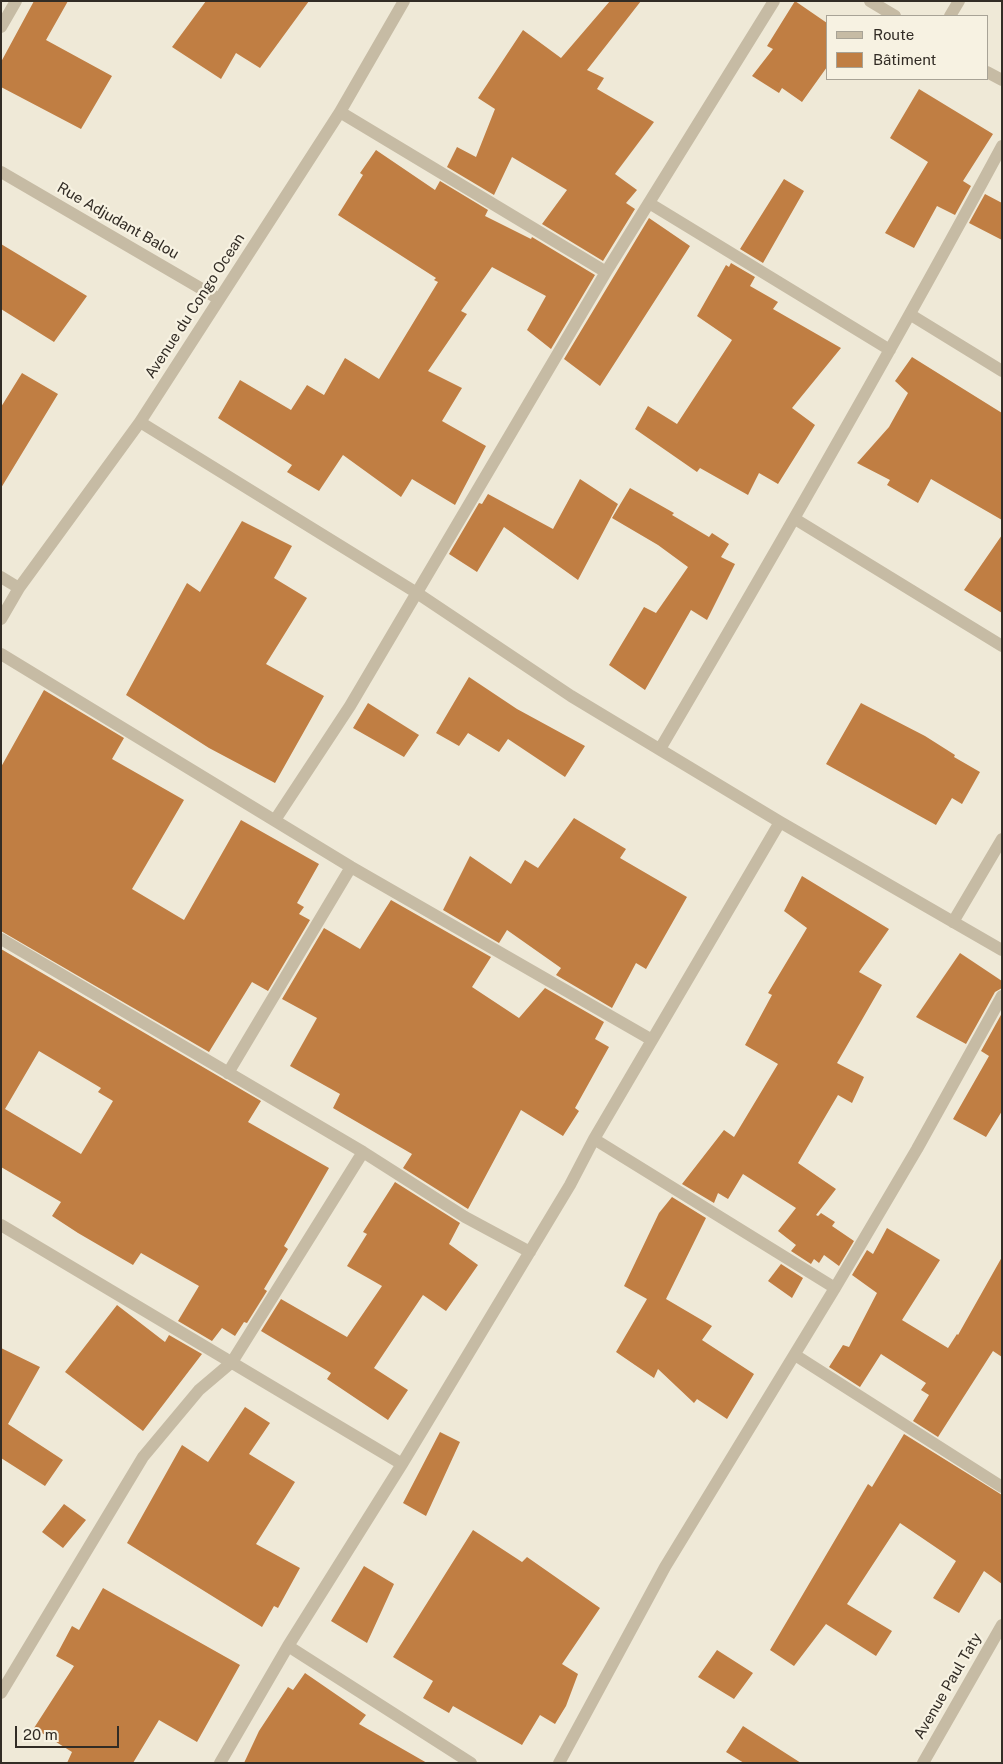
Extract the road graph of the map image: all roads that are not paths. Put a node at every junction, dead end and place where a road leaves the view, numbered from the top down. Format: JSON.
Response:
{"nodes":[{"id":1,"x":16,"y":1,"type":"edge"},
{"id":2,"x":404,"y":1,"type":"edge"},
{"id":3,"x":774,"y":1,"type":"edge"},
{"id":4,"x":870,"y":1,"type":"edge"},
{"id":5,"x":959,"y":1,"type":"edge"},
{"id":6,"x":894,"y":15,"type":"edge"},
{"id":7,"x":951,"y":15,"type":"edge"},
{"id":8,"x":1,"y":27,"type":"edge"},
{"id":9,"x":988,"y":73,"type":"edge"},
{"id":10,"x":1002,"y":80,"type":"edge"},
{"id":11,"x":340,"y":112,"type":"junction"},
{"id":12,"x":1002,"y":146,"type":"edge"},
{"id":13,"x":1,"y":172,"type":"edge"},
{"id":14,"x":649,"y":203,"type":"junction"},
{"id":15,"x":606,"y":272,"type":"junction"},
{"id":16,"x":219,"y":299,"type":"junction"},
{"id":17,"x":911,"y":315,"type":"junction"},
{"id":18,"x":890,"y":350,"type":"junction"},
{"id":19,"x":1002,"y":371,"type":"edge"},
{"id":20,"x":140,"y":422,"type":"junction"},
{"id":21,"x":795,"y":519,"type":"junction"},
{"id":22,"x":1,"y":577,"type":"edge"},
{"id":23,"x":19,"y":588,"type":"junction"},
{"id":24,"x":417,"y":592,"type":"junction"},
{"id":25,"x":1,"y":619,"type":"edge"},
{"id":26,"x":1002,"y":646,"type":"edge"},
{"id":27,"x":1,"y":654,"type":"edge"},
{"id":28,"x":660,"y":749,"type":"junction"},
{"id":29,"x":275,"y":820,"type":"junction"},
{"id":30,"x":780,"y":822,"type":"junction"},
{"id":31,"x":1002,"y":839,"type":"edge"},
{"id":32,"x":351,"y":867,"type":"junction"},
{"id":33,"x":953,"y":922,"type":"junction"},
{"id":34,"x":1,"y":939,"type":"edge"},
{"id":35,"x":1002,"y":950,"type":"edge"},
{"id":36,"x":1002,"y":996,"type":"edge"},
{"id":37,"x":652,"y":1040,"type":"junction"},
{"id":38,"x":228,"y":1073,"type":"junction"},
{"id":39,"x":594,"y":1138,"type":"junction"},
{"id":40,"x":364,"y":1152,"type":"junction"},
{"id":41,"x":1,"y":1225,"type":"edge"},
{"id":42,"x":530,"y":1252,"type":"junction"},
{"id":43,"x":836,"y":1288,"type":"junction"},
{"id":44,"x":795,"y":1355,"type":"junction"},
{"id":45,"x":232,"y":1362,"type":"junction"},
{"id":46,"x":402,"y":1464,"type":"junction"},
{"id":47,"x":1002,"y":1488,"type":"edge"},
{"id":48,"x":1002,"y":1625,"type":"edge"},
{"id":49,"x":288,"y":1646,"type":"junction"},
{"id":50,"x":1,"y":1693,"type":"edge"},
{"id":51,"x":220,"y":1763,"type":"edge"},
{"id":52,"x":471,"y":1763,"type":"edge"},
{"id":53,"x":559,"y":1763,"type":"edge"},
{"id":54,"x":923,"y":1763,"type":"edge"}],
"edges":[{"from":1,"to":8,"type":"street"},
{"from":2,"to":11,"type":"street","name":"Avenue du Congo Ocean"},
{"from":3,"to":14,"type":"street"},
{"from":4,"to":6,"type":"street"},
{"from":5,"to":7,"type":"street"},
{"from":9,"to":10,"type":"street"},
{"from":11,"to":15,"type":"street"},
{"from":11,"to":16,"type":"street","name":"Avenue du Congo Ocean"},
{"from":12,"to":17,"type":"street"},
{"from":13,"to":16,"type":"street","name":"Rue Adjudant Balou"},
{"from":14,"to":15,"type":"street"},
{"from":14,"to":18,"type":"street"},
{"from":15,"to":24,"type":"street"},
{"from":16,"to":20,"type":"street","name":"Avenue du Congo Ocean"},
{"from":17,"to":18,"type":"street"},
{"from":17,"to":19,"type":"street"},
{"from":18,"to":21,"type":"street"},
{"from":20,"to":23,"type":"street","name":"Avenue du Congo Ocean"},
{"from":20,"to":24,"type":"street"},
{"from":21,"to":26,"type":"street"},
{"from":21,"to":28,"type":"street"},
{"from":22,"to":23,"type":"street"},
{"from":23,"to":25,"type":"street","name":"Avenue du Congo Ocean"},
{"from":24,"to":28,"type":"street"},
{"from":24,"to":29,"type":"street"},
{"from":27,"to":29,"type":"street"},
{"from":28,"to":30,"type":"street"},
{"from":29,"to":32,"type":"street"},
{"from":30,"to":33,"type":"street"},
{"from":30,"to":37,"type":"street"},
{"from":31,"to":33,"type":"street"},
{"from":32,"to":37,"type":"street"},
{"from":32,"to":38,"type":"street"},
{"from":33,"to":35,"type":"street"},
{"from":34,"to":38,"type":"street"},
{"from":36,"to":43,"type":"street"},
{"from":37,"to":39,"type":"street"},
{"from":38,"to":40,"type":"street"},
{"from":39,"to":42,"type":"street"},
{"from":39,"to":43,"type":"street"},
{"from":40,"to":42,"type":"street"},
{"from":40,"to":45,"type":"street"},
{"from":41,"to":45,"type":"street"},
{"from":42,"to":46,"type":"street"},
{"from":43,"to":44,"type":"street"},
{"from":44,"to":47,"type":"street"},
{"from":44,"to":53,"type":"street"},
{"from":45,"to":46,"type":"street"},
{"from":45,"to":50,"type":"street"},
{"from":46,"to":49,"type":"street"},
{"from":48,"to":54,"type":"street","name":"Avenue Paul Taty"},
{"from":49,"to":51,"type":"street"},
{"from":49,"to":52,"type":"street"}]}
